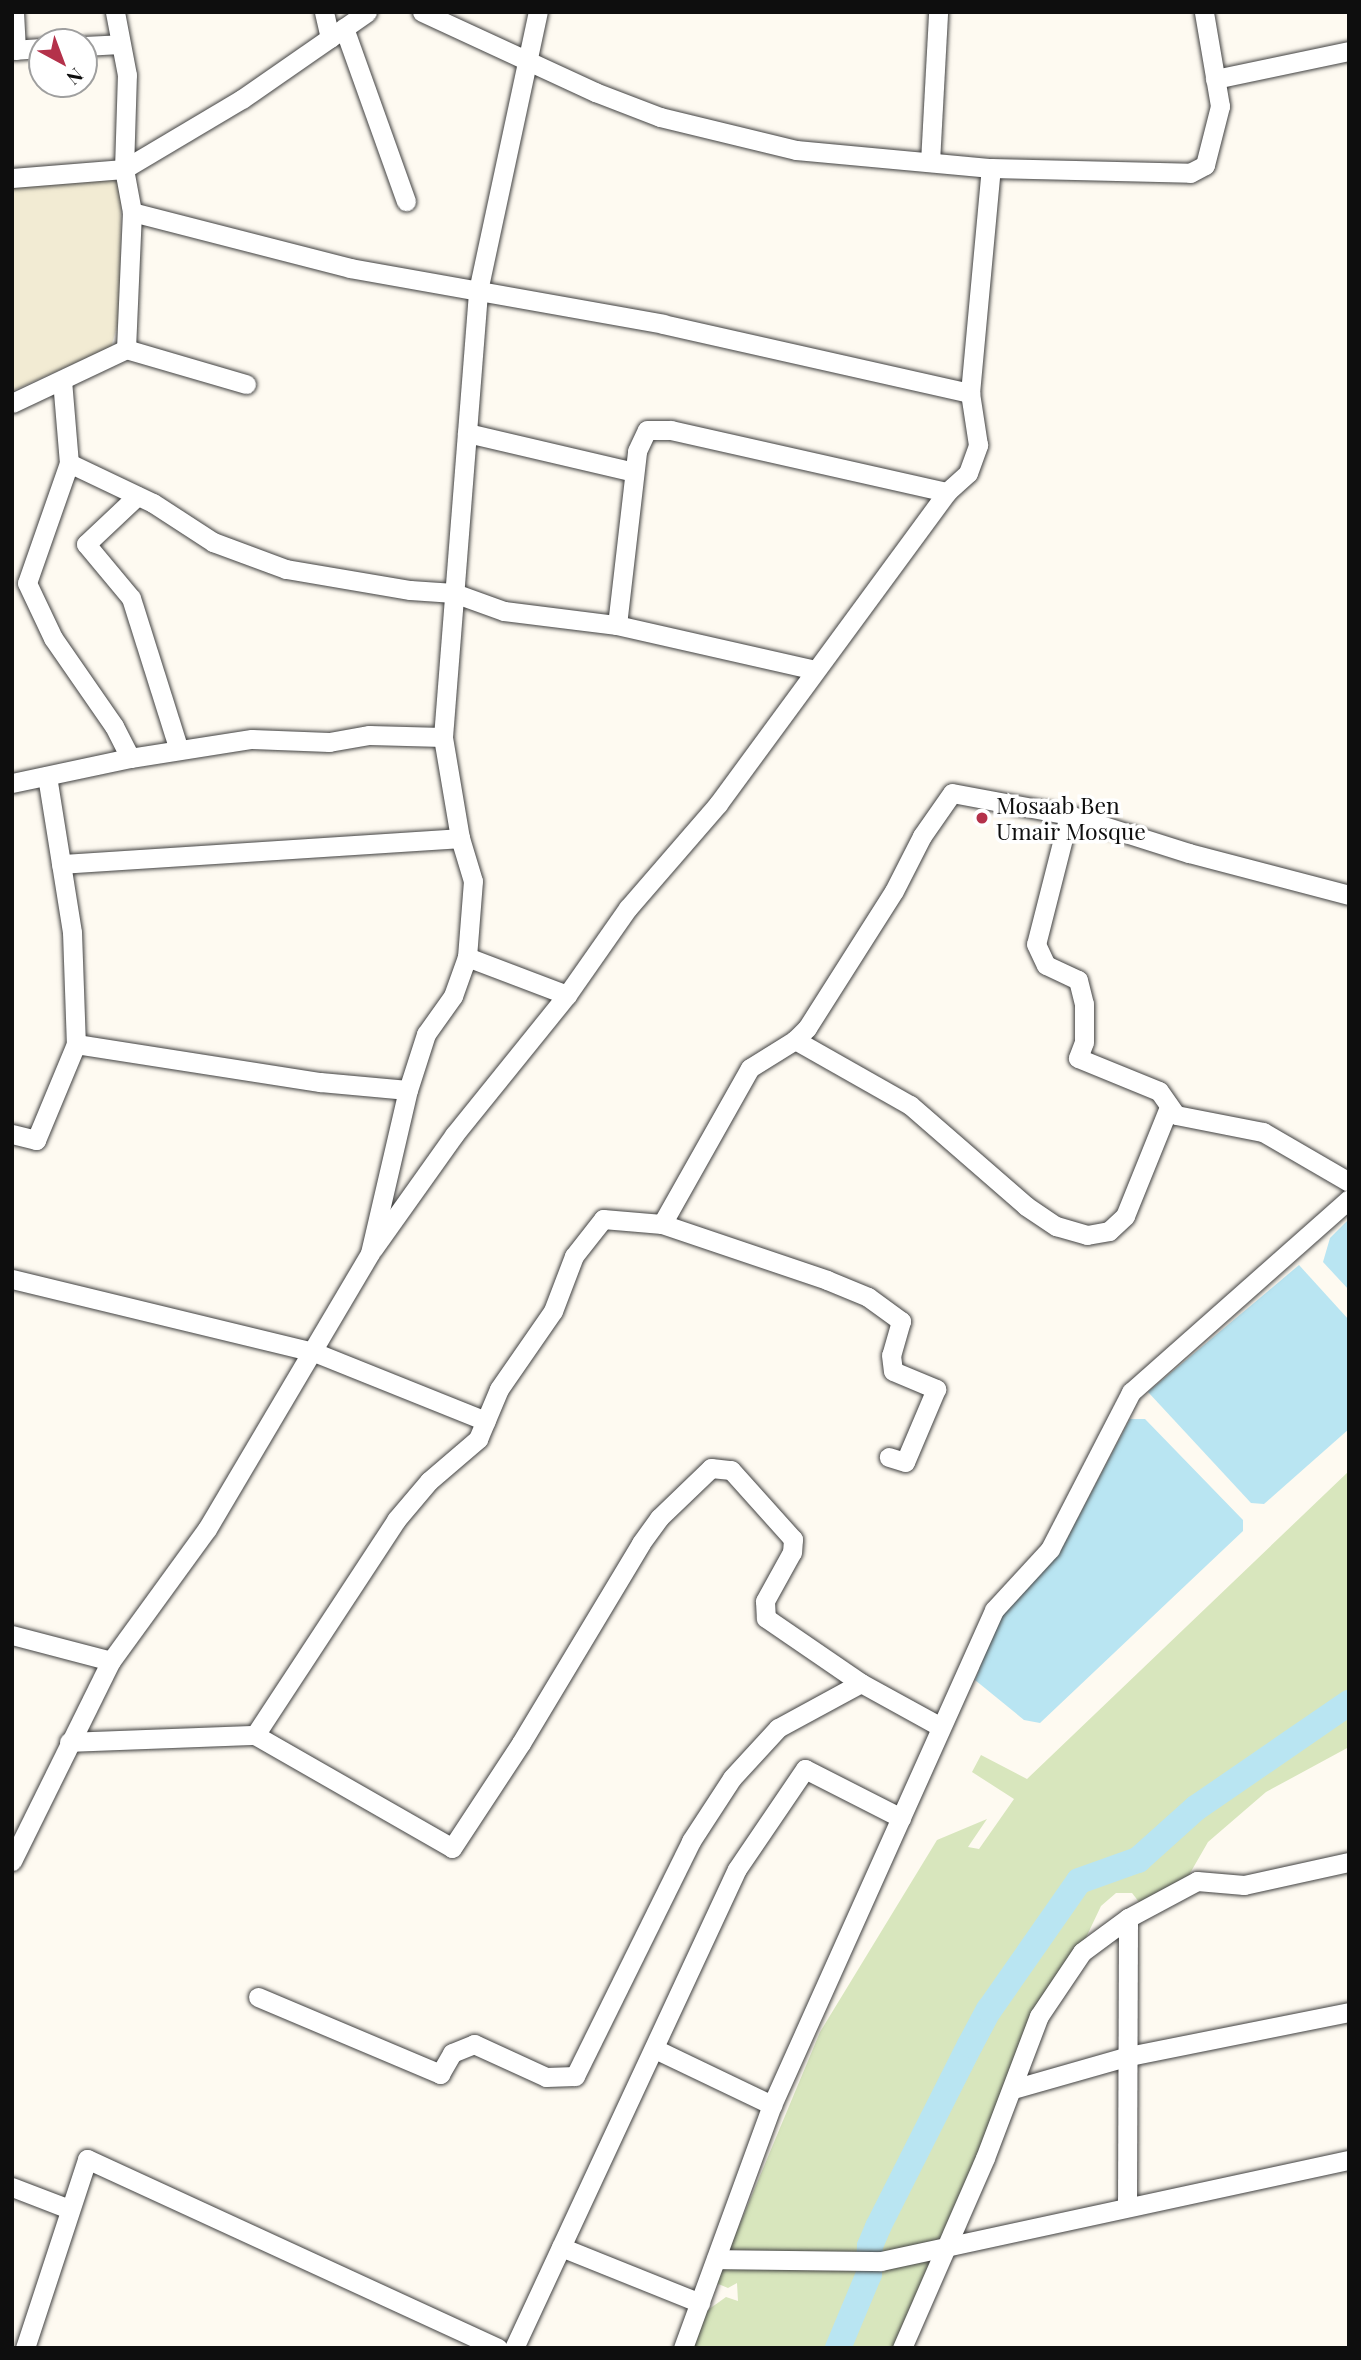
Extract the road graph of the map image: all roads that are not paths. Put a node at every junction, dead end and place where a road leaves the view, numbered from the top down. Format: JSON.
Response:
{"nodes":[{"id":1,"x":14,"y":12,"type":"edge"},
{"id":2,"x":115,"y":12,"type":"edge"},
{"id":3,"x":324,"y":12,"type":"edge"},
{"id":4,"x":367,"y":12,"type":"edge"},
{"id":5,"x":422,"y":12,"type":"edge"},
{"id":6,"x":538,"y":12,"type":"edge"},
{"id":7,"x":938,"y":12,"type":"edge"},
{"id":8,"x":1204,"y":12,"type":"edge"},
{"id":9,"x":337,"y":33,"type":"junction"},
{"id":10,"x":120,"y":44,"type":"junction"},
{"id":11,"x":98,"y":45,"type":"edge"},
{"id":12,"x":14,"y":50,"type":"edge"},
{"id":13,"x":1349,"y":51,"type":"edge"},
{"id":14,"x":527,"y":58,"type":"junction"},
{"id":15,"x":1215,"y":79,"type":"junction"},
{"id":16,"x":930,"y":162,"type":"junction"},
{"id":17,"x":991,"y":168,"type":"junction"},
{"id":18,"x":124,"y":169,"type":"junction"},
{"id":19,"x":12,"y":178,"type":"edge"},
{"id":20,"x":406,"y":201,"type":"dead end"},
{"id":21,"x":132,"y":212,"type":"junction"},
{"id":22,"x":478,"y":290,"type":"junction"},
{"id":23,"x":126,"y":349,"type":"junction"},
{"id":24,"x":62,"y":380,"type":"junction"},
{"id":25,"x":246,"y":384,"type":"dead end"},
{"id":26,"x":970,"y":393,"type":"junction"},
{"id":27,"x":12,"y":404,"type":"edge"},
{"id":28,"x":467,"y":433,"type":"junction"},
{"id":29,"x":69,"y":463,"type":"junction"},
{"id":30,"x":634,"y":472,"type":"junction"},
{"id":31,"x":947,"y":492,"type":"junction"},
{"id":32,"x":137,"y":496,"type":"junction"},
{"id":33,"x":454,"y":593,"type":"junction"},
{"id":34,"x":617,"y":625,"type":"junction"},
{"id":35,"x":815,"y":670,"type":"junction"},
{"id":36,"x":443,"y":737,"type":"junction"},
{"id":37,"x":179,"y":750,"type":"junction"},
{"id":38,"x":130,"y":758,"type":"junction"},
{"id":39,"x":47,"y":776,"type":"junction"},
{"id":40,"x":12,"y":783,"type":"edge"},
{"id":41,"x":1069,"y":815,"type":"junction"},
{"id":42,"x":460,"y":838,"type":"junction"},
{"id":43,"x":61,"y":864,"type":"junction"},
{"id":44,"x":1349,"y":895,"type":"edge"},
{"id":45,"x":467,"y":957,"type":"junction"},
{"id":46,"x":567,"y":995,"type":"junction"},
{"id":47,"x":795,"y":1040,"type":"junction"},
{"id":48,"x":76,"y":1044,"type":"junction"},
{"id":49,"x":408,"y":1090,"type":"junction"},
{"id":50,"x":1168,"y":1107,"type":"junction"},
{"id":51,"x":12,"y":1134,"type":"edge"},
{"id":52,"x":1349,"y":1182,"type":"edge"},
{"id":53,"x":1349,"y":1199,"type":"edge"},
{"id":54,"x":662,"y":1224,"type":"junction"},
{"id":55,"x":370,"y":1253,"type":"junction"},
{"id":56,"x":12,"y":1279,"type":"edge"},
{"id":57,"x":314,"y":1352,"type":"junction"},
{"id":58,"x":486,"y":1420,"type":"junction"},
{"id":59,"x":889,"y":1457,"type":"dead end"},
{"id":60,"x":12,"y":1635,"type":"edge"},
{"id":61,"x":111,"y":1661,"type":"junction"},
{"id":62,"x":861,"y":1683,"type":"junction"},
{"id":63,"x":941,"y":1727,"type":"junction"},
{"id":64,"x":255,"y":1735,"type":"junction"},
{"id":65,"x":69,"y":1742,"type":"junction"},
{"id":66,"x":901,"y":1818,"type":"junction"},
{"id":67,"x":12,"y":1861,"type":"edge"},
{"id":68,"x":1349,"y":1862,"type":"edge"},
{"id":69,"x":1128,"y":1918,"type":"junction"},
{"id":70,"x":258,"y":1997,"type":"dead end"},
{"id":71,"x":1349,"y":2012,"type":"edge"},
{"id":72,"x":655,"y":2049,"type":"junction"},
{"id":73,"x":1129,"y":2056,"type":"junction"},
{"id":74,"x":1013,"y":2089,"type":"junction"},
{"id":75,"x":772,"y":2105,"type":"junction"},
{"id":76,"x":1349,"y":2160,"type":"edge"},
{"id":77,"x":12,"y":2187,"type":"edge"},
{"id":78,"x":1127,"y":2207,"type":"junction"},
{"id":79,"x":69,"y":2209,"type":"junction"},
{"id":80,"x":947,"y":2245,"type":"junction"},
{"id":81,"x":561,"y":2247,"type":"junction"},
{"id":82,"x":716,"y":2259,"type":"junction"},
{"id":83,"x":700,"y":2302,"type":"junction"},
{"id":84,"x":25,"y":2348,"type":"edge"},
{"id":85,"x":498,"y":2348,"type":"edge"},
{"id":86,"x":514,"y":2348,"type":"edge"},
{"id":87,"x":683,"y":2348,"type":"edge"},
{"id":88,"x":902,"y":2348,"type":"edge"}],
"edges":[{"from":1,"to":12,"type":"street"},
{"from":2,"to":10,"type":"street"},
{"from":3,"to":9,"type":"street"},
{"from":4,"to":9,"type":"street"},
{"from":5,"to":14,"type":"street"},
{"from":6,"to":14,"type":"street"},
{"from":7,"to":16,"type":"street"},
{"from":8,"to":15,"type":"street"},
{"from":9,"to":18,"type":"street"},
{"from":9,"to":20,"type":"street"},
{"from":10,"to":11,"type":"street"},
{"from":10,"to":18,"type":"street"},
{"from":13,"to":15,"type":"street"},
{"from":14,"to":16,"type":"street"},
{"from":14,"to":22,"type":"street"},
{"from":15,"to":17,"type":"street"},
{"from":16,"to":17,"type":"street"},
{"from":17,"to":26,"type":"street"},
{"from":18,"to":19,"type":"street"},
{"from":18,"to":21,"type":"street"},
{"from":21,"to":22,"type":"street"},
{"from":21,"to":23,"type":"street"},
{"from":22,"to":26,"type":"street"},
{"from":22,"to":28,"type":"street"},
{"from":23,"to":24,"type":"street"},
{"from":23,"to":25,"type":"street"},
{"from":24,"to":27,"type":"street"},
{"from":24,"to":29,"type":"street"},
{"from":26,"to":31,"type":"street"},
{"from":28,"to":30,"type":"street"},
{"from":28,"to":33,"type":"street"},
{"from":29,"to":32,"type":"street"},
{"from":29,"to":38,"type":"street"},
{"from":30,"to":31,"type":"street"},
{"from":30,"to":34,"type":"street"},
{"from":31,"to":35,"type":"street"},
{"from":32,"to":33,"type":"street"},
{"from":32,"to":37,"type":"street"},
{"from":33,"to":34,"type":"street"},
{"from":33,"to":36,"type":"street"},
{"from":34,"to":35,"type":"street"},
{"from":35,"to":46,"type":"street"},
{"from":36,"to":37,"type":"street"},
{"from":36,"to":42,"type":"street"},
{"from":37,"to":38,"type":"street"},
{"from":38,"to":39,"type":"street"},
{"from":39,"to":40,"type":"street"},
{"from":39,"to":43,"type":"street"},
{"from":41,"to":44,"type":"street"},
{"from":41,"to":47,"type":"street"},
{"from":41,"to":50,"type":"street"},
{"from":42,"to":43,"type":"street"},
{"from":42,"to":45,"type":"street"},
{"from":43,"to":48,"type":"street"},
{"from":45,"to":46,"type":"street"},
{"from":45,"to":49,"type":"street"},
{"from":46,"to":55,"type":"street"},
{"from":47,"to":50,"type":"street"},
{"from":47,"to":54,"type":"street"},
{"from":48,"to":49,"type":"street"},
{"from":48,"to":51,"type":"street"},
{"from":49,"to":55,"type":"street"},
{"from":50,"to":52,"type":"street"},
{"from":53,"to":63,"type":"street"},
{"from":54,"to":58,"type":"street"},
{"from":54,"to":59,"type":"street"},
{"from":55,"to":57,"type":"street"},
{"from":56,"to":57,"type":"street"},
{"from":57,"to":58,"type":"street"},
{"from":57,"to":61,"type":"street"},
{"from":58,"to":64,"type":"street"},
{"from":60,"to":61,"type":"street"},
{"from":61,"to":65,"type":"street"},
{"from":62,"to":63,"type":"street"},
{"from":62,"to":64,"type":"street"},
{"from":62,"to":70,"type":"street"},
{"from":63,"to":66,"type":"street"},
{"from":64,"to":65,"type":"street"},
{"from":65,"to":67,"type":"street"},
{"from":66,"to":72,"type":"street"},
{"from":66,"to":75,"type":"street"},
{"from":68,"to":69,"type":"street"},
{"from":69,"to":73,"type":"street"},
{"from":69,"to":74,"type":"street"},
{"from":71,"to":73,"type":"street"},
{"from":72,"to":75,"type":"street"},
{"from":72,"to":81,"type":"street"},
{"from":73,"to":74,"type":"street"},
{"from":73,"to":78,"type":"street"},
{"from":74,"to":80,"type":"street"},
{"from":75,"to":82,"type":"street"},
{"from":76,"to":78,"type":"street"},
{"from":77,"to":79,"type":"street"},
{"from":78,"to":80,"type":"street"},
{"from":79,"to":84,"type":"street"},
{"from":79,"to":85,"type":"street"},
{"from":80,"to":82,"type":"street"},
{"from":80,"to":88,"type":"street"},
{"from":81,"to":83,"type":"street"},
{"from":81,"to":86,"type":"street"},
{"from":82,"to":83,"type":"street"},
{"from":83,"to":87,"type":"street"}]}
